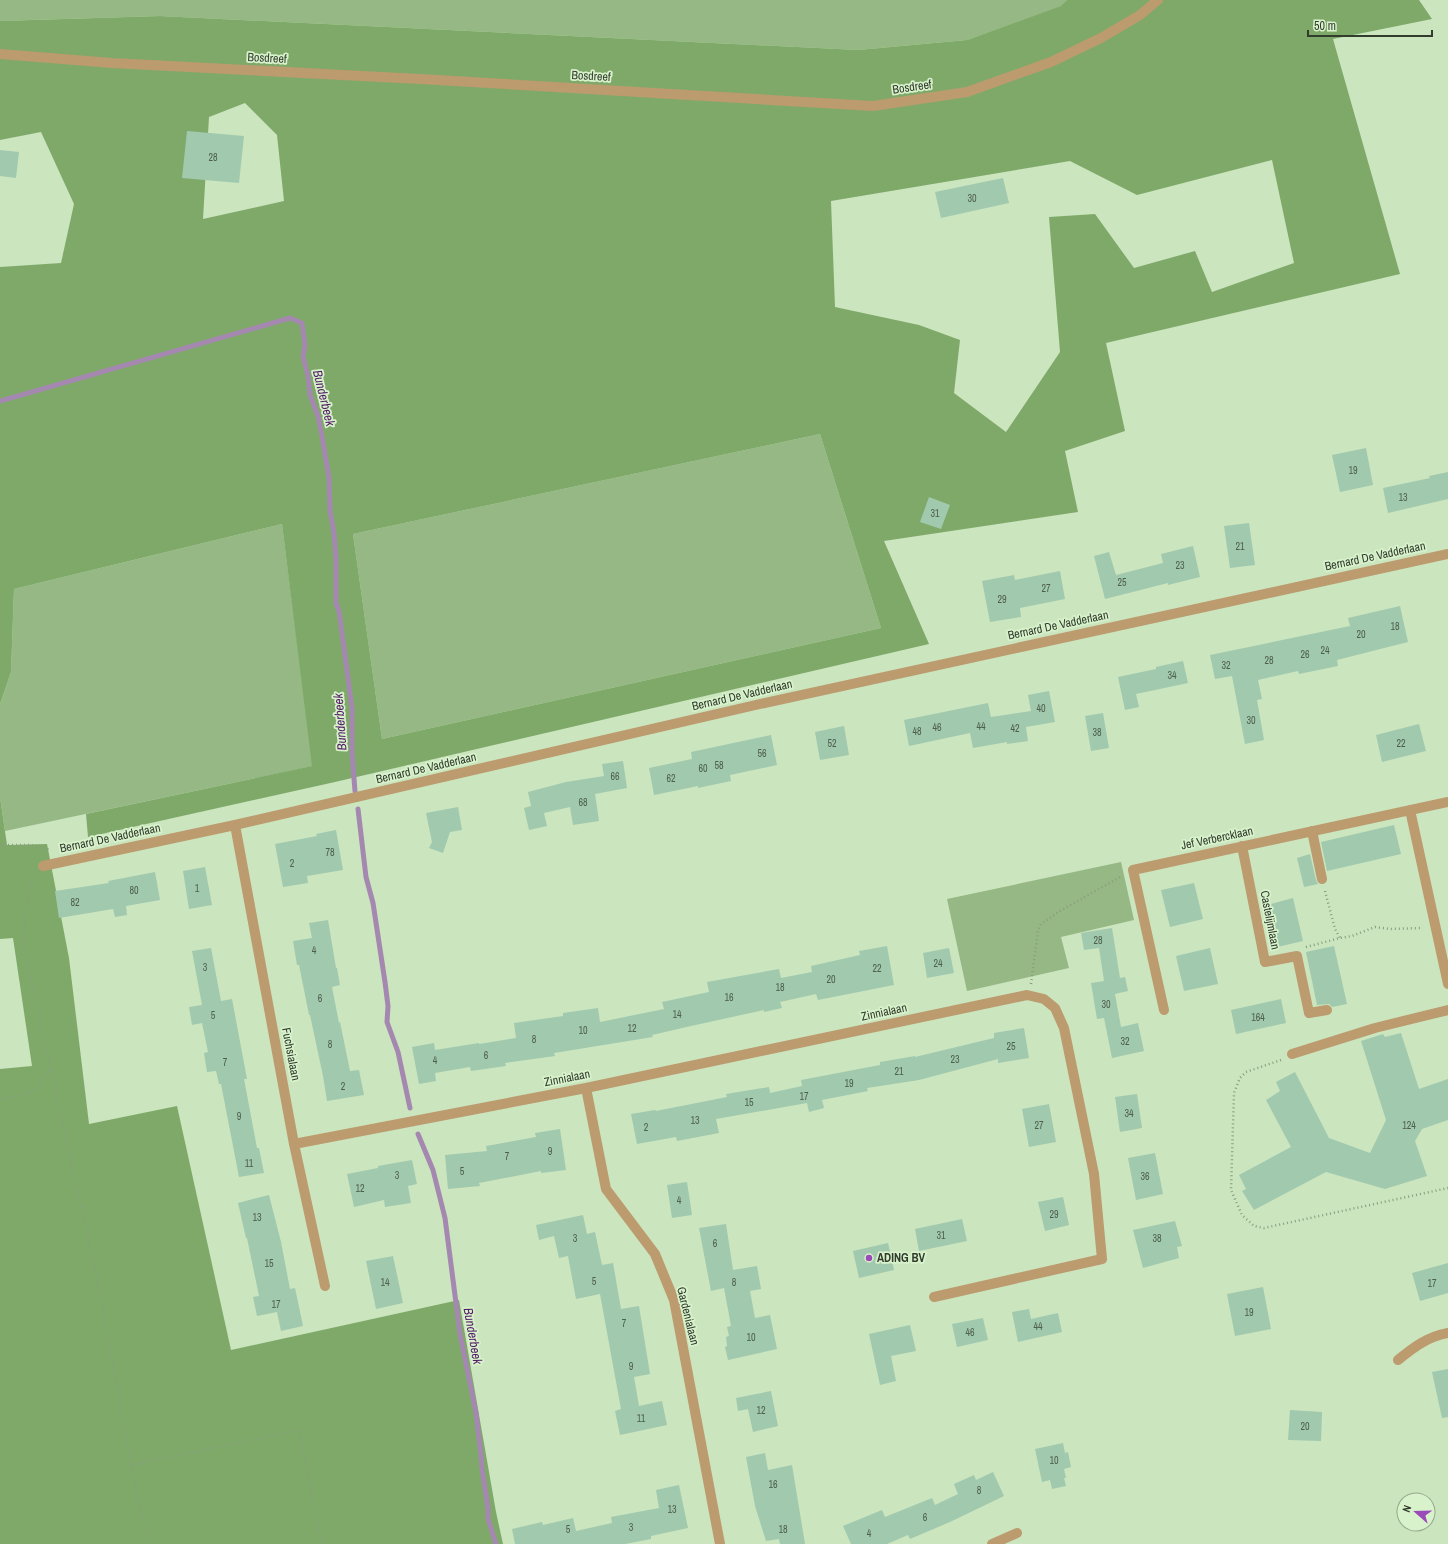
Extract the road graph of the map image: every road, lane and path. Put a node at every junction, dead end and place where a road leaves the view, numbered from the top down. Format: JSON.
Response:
{"nodes":[{"id":1,"x":1158,"y":0,"type":"edge"},
{"id":2,"x":0,"y":54,"type":"edge"},
{"id":3,"x":1448,"y":554,"type":"edge"},
{"id":4,"x":1448,"y":802,"type":"edge"},
{"id":5,"x":1410,"y":810,"type":"junction"},
{"id":6,"x":235,"y":825,"type":"junction"},
{"id":7,"x":1312,"y":831,"type":"junction"},
{"id":8,"x":0,"y":845,"type":"edge"},
{"id":9,"x":1242,"y":846,"type":"junction"},
{"id":10,"x":53,"y":850,"type":"dead end"},
{"id":11,"x":43,"y":866,"type":"joint"},
{"id":12,"x":1133,"y":870,"type":"junction"},
{"id":13,"x":1322,"y":879,"type":"joint"},
{"id":14,"x":1436,"y":926,"type":"junction"},
{"id":15,"x":1340,"y":938,"type":"junction"},
{"id":16,"x":1297,"y":956,"type":"junction"},
{"id":17,"x":1448,"y":984,"type":"edge"},
{"id":18,"x":1027,"y":995,"type":"junction"},
{"id":19,"x":1164,"y":1010,"type":"dead end"},
{"id":20,"x":1327,"y":1010,"type":"dead end"},
{"id":21,"x":1448,"y":1010,"type":"edge"},
{"id":22,"x":1292,"y":1054,"type":"joint"},
{"id":23,"x":51,"y":1070,"type":"junction"},
{"id":24,"x":586,"y":1088,"type":"junction"},
{"id":25,"x":0,"y":1099,"type":"edge"},
{"id":26,"x":294,"y":1144,"type":"junction"},
{"id":27,"x":1448,"y":1188,"type":"edge"},
{"id":28,"x":325,"y":1286,"type":"dead end"},
{"id":29,"x":934,"y":1297,"type":"dead end"},
{"id":30,"x":1448,"y":1333,"type":"edge"},
{"id":31,"x":1398,"y":1360,"type":"dead end"},
{"id":32,"x":131,"y":1465,"type":"junction"},
{"id":33,"x":1017,"y":1533,"type":"dead end"},
{"id":34,"x":150,"y":1544,"type":"edge"},
{"id":35,"x":322,"y":1544,"type":"edge"},
{"id":36,"x":720,"y":1544,"type":"edge"},
{"id":37,"x":992,"y":1544,"type":"edge"}],
"edges":[{"from":1,"to":2,"type":"street","name":"Bosdreef"},
{"from":3,"to":6,"type":"street","name":"Bernard De Vadderlaan"},
{"from":4,"to":5,"type":"street","name":"Jef Verbercklaan"},
{"from":5,"to":7,"type":"street","name":"Jef Verbercklaan"},
{"from":5,"to":14,"type":"street"},
{"from":6,"to":11,"type":"street","name":"Bernard De Vadderlaan"},
{"from":6,"to":26,"type":"street","name":"Fuchsialaan"},
{"from":7,"to":9,"type":"street","name":"Jef Verbercklaan"},
{"from":7,"to":13,"type":"street"},
{"from":8,"to":10,"type":"path"},
{"from":9,"to":12,"type":"street","name":"Jef Verbercklaan"},
{"from":9,"to":16,"type":"street","name":"Castelijmlaan"},
{"from":11,"to":23,"type":"path"},
{"from":12,"to":18,"type":"path"},
{"from":12,"to":19,"type":"street"},
{"from":13,"to":15,"type":"path"},
{"from":14,"to":15,"type":"path"},
{"from":14,"to":17,"type":"street"},
{"from":15,"to":16,"type":"path"},
{"from":16,"to":20,"type":"street","name":"Castelijmlaan"},
{"from":18,"to":24,"type":"street","name":"Zinnialaan"},
{"from":18,"to":29,"type":"street"},
{"from":21,"to":22,"type":"street"},
{"from":22,"to":27,"type":"path"},
{"from":23,"to":25,"type":"path"},
{"from":23,"to":32,"type":"path"},
{"from":24,"to":26,"type":"street","name":"Zinnialaan"},
{"from":24,"to":36,"type":"street","name":"Gardenialaan"},
{"from":26,"to":28,"type":"street","name":"Fuchsialaan"},
{"from":30,"to":31,"type":"street"},
{"from":32,"to":34,"type":"path"},
{"from":32,"to":35,"type":"path"},
{"from":33,"to":37,"type":"street"}]}
